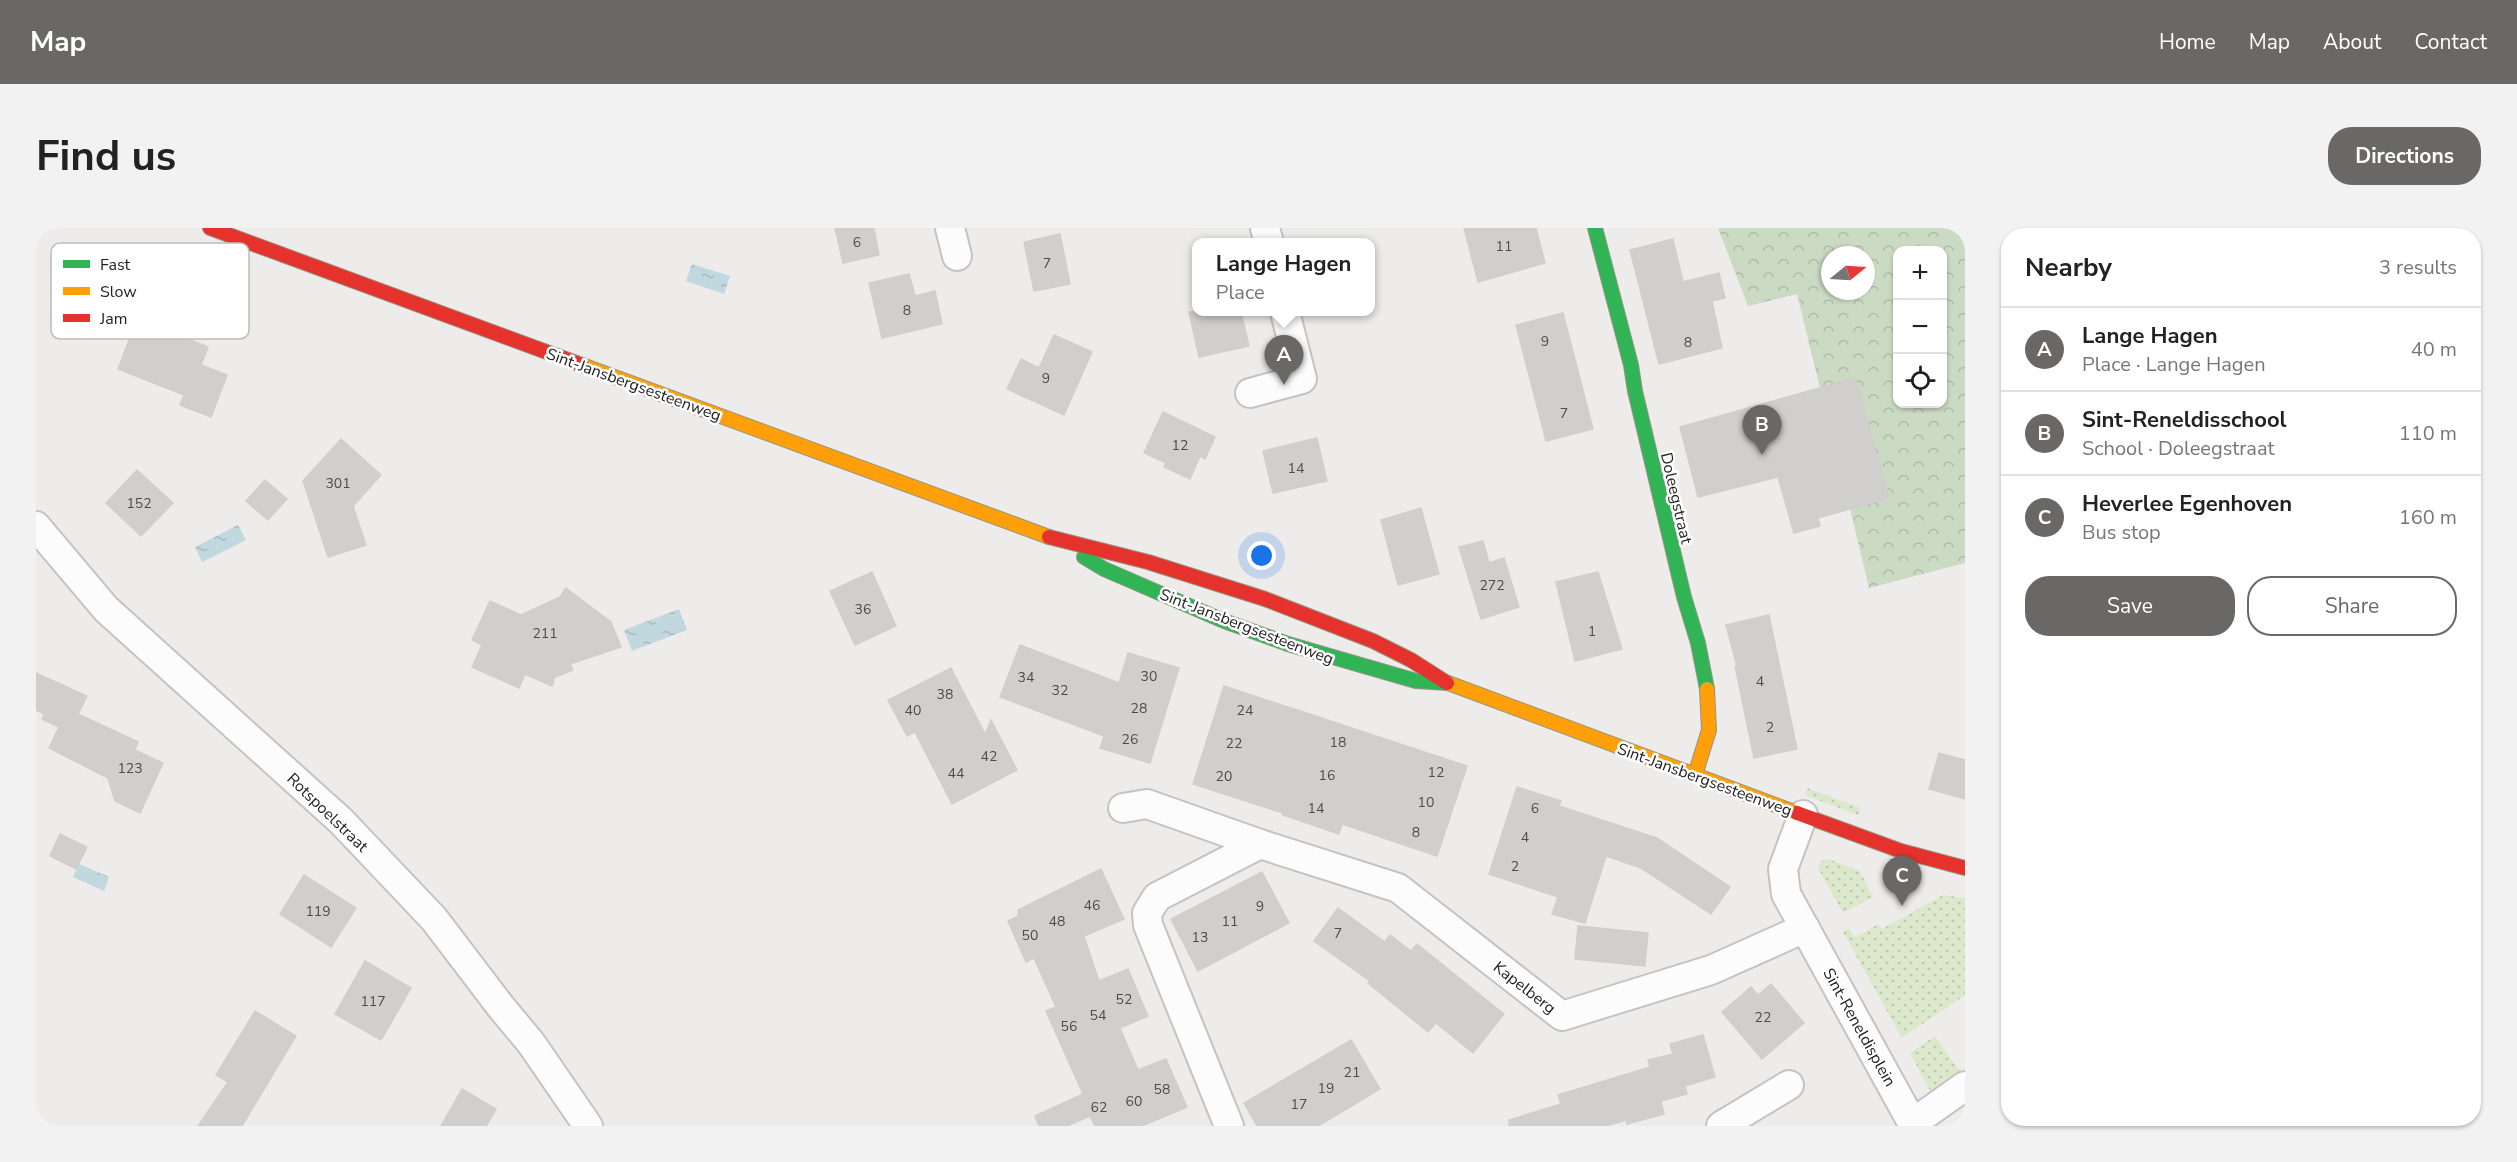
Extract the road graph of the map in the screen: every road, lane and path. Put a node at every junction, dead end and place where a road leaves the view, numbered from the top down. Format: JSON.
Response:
{"nodes":[{"id":1,"x":210,"y":228,"type":"edge"},
{"id":2,"x":950,"y":228,"type":"edge"},
{"id":3,"x":1595,"y":228,"type":"edge"},
{"id":4,"x":957,"y":256,"type":"dead end"},
{"id":5,"x":1287,"y":316,"type":"edge"},
{"id":6,"x":1250,"y":393,"type":"dead end"},
{"id":7,"x":36,"y":526,"type":"edge"},
{"id":8,"x":1057,"y":540,"type":"junction"},
{"id":9,"x":1447,"y":683,"type":"junction"},
{"id":10,"x":1695,"y":775,"type":"junction"},
{"id":11,"x":1123,"y":808,"type":"dead end"},
{"id":12,"x":1803,"y":815,"type":"junction"},
{"id":13,"x":1260,"y":844,"type":"junction"},
{"id":14,"x":1965,"y":867,"type":"edge"},
{"id":15,"x":1805,"y":928,"type":"junction"},
{"id":16,"x":1789,"y":1085,"type":"dead end"},
{"id":17,"x":1965,"y":1086,"type":"edge"},
{"id":18,"x":1913,"y":1124,"type":"edge"},
{"id":19,"x":588,"y":1126,"type":"edge"},
{"id":20,"x":1229,"y":1126,"type":"edge"},
{"id":21,"x":1721,"y":1126,"type":"edge"}],
"edges":[{"from":1,"to":8,"type":"main road","name":"Sint-Jansbergsesteenweg"},
{"from":2,"to":4,"type":"street"},
{"from":3,"to":10,"type":"main road","name":"Doleegstraat"},
{"from":5,"to":6,"type":"street"},
{"from":7,"to":19,"type":"street","name":"Rotspoelstraat"},
{"from":8,"to":9,"type":"main road","name":"Sint-Jansbergsesteenweg"},
{"from":8,"to":9,"type":"main road","name":"Sint-Jansbergsesteenweg"},
{"from":9,"to":10,"type":"main road","name":"Sint-Jansbergsesteenweg"},
{"from":10,"to":12,"type":"main road","name":"Sint-Jansbergsesteenweg"},
{"from":11,"to":13,"type":"street","name":"Kapelberg"},
{"from":12,"to":14,"type":"main road","name":"Sint-Jansbergsesteenweg"},
{"from":12,"to":15,"type":"street","name":"Sint-Reneldisplein"},
{"from":13,"to":15,"type":"street","name":"Kapelberg"},
{"from":13,"to":20,"type":"street"},
{"from":15,"to":18,"type":"street","name":"Sint-Reneldisplein"},
{"from":16,"to":21,"type":"street"},
{"from":17,"to":18,"type":"street"}]}
